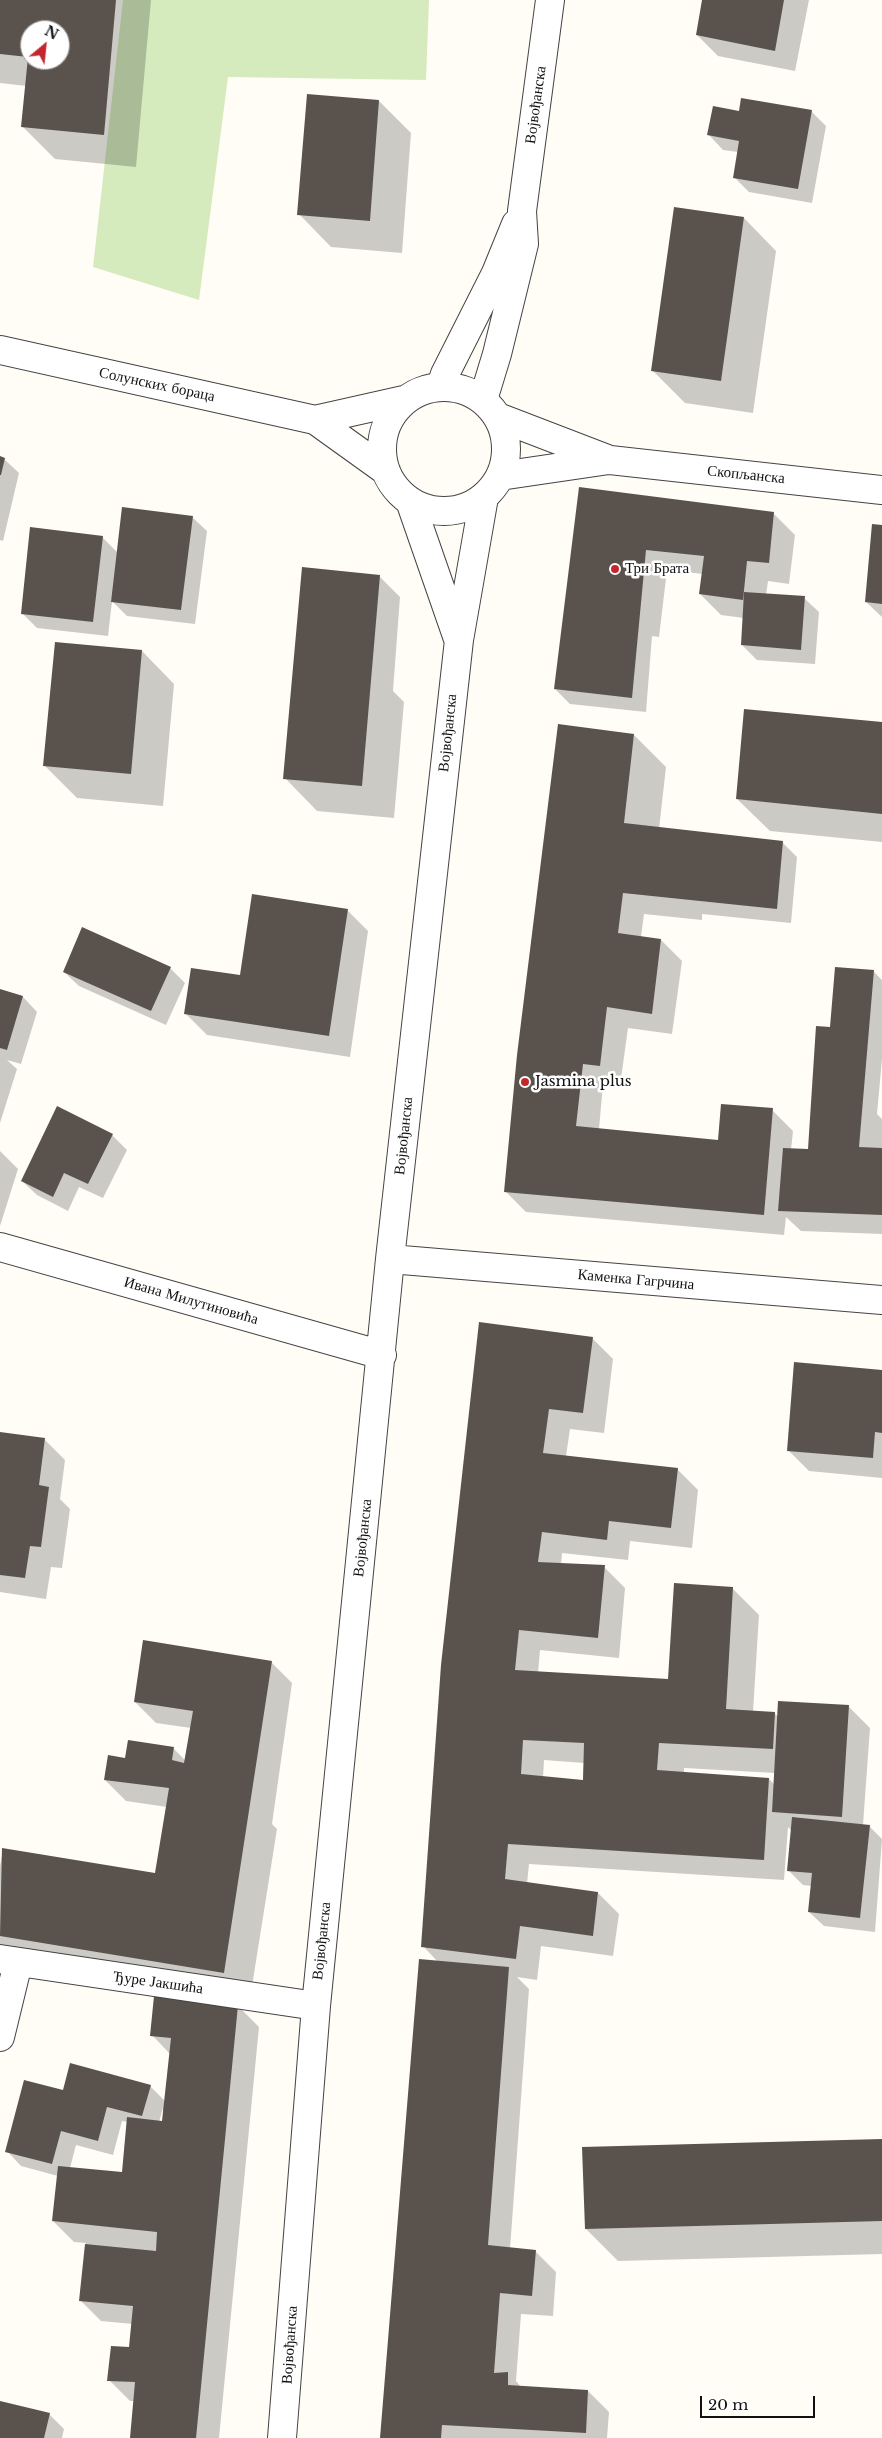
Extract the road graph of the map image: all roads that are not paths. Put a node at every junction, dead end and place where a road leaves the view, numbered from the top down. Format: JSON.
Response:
{"nodes":[{"id":1,"x":550,"y":0,"type":"edge"},
{"id":2,"x":522,"y":211,"type":"junction"},
{"id":3,"x":0,"y":350,"type":"edge"},
{"id":4,"x":441,"y":386,"type":"junction"},
{"id":5,"x":404,"y":400,"type":"junction"},
{"id":6,"x":491,"y":408,"type":"junction"},
{"id":7,"x":315,"y":420,"type":"junction"},
{"id":8,"x":610,"y":460,"type":"junction"},
{"id":9,"x":386,"y":471,"type":"junction"},
{"id":10,"x":492,"y":487,"type":"junction"},
{"id":11,"x":882,"y":490,"type":"edge"},
{"id":12,"x":410,"y":501,"type":"junction"},
{"id":13,"x":458,"y":640,"type":"junction"},
{"id":14,"x":0,"y":1248,"type":"edge"},
{"id":15,"x":390,"y":1259,"type":"junction"},
{"id":16,"x":882,"y":1300,"type":"edge"},
{"id":17,"x":382,"y":1355,"type":"junction"},
{"id":18,"x":9,"y":1961,"type":"edge"},
{"id":19,"x":316,"y":2006,"type":"junction"},
{"id":20,"x":0,"y":2037,"type":"edge"},
{"id":21,"x":282,"y":2438,"type":"edge"}],
"edges":[{"from":1,"to":2,"type":"street","name":"Војвођанска"},
{"from":2,"to":4,"type":"street","name":"Војвођанска"},
{"from":2,"to":6,"type":"street","name":"Војвођанска"},
{"from":3,"to":7,"type":"street","name":"Солунских бораца"},
{"from":4,"to":5,"type":"street"},
{"from":4,"to":6,"type":"street"},
{"from":5,"to":7,"type":"street","name":"Солунских бораца"},
{"from":5,"to":9,"type":"street"},
{"from":6,"to":8,"type":"street","name":"Скопљанска"},
{"from":6,"to":10,"type":"street"},
{"from":7,"to":9,"type":"street","name":"Солунских бораца"},
{"from":8,"to":10,"type":"street","name":"Скопљанска"},
{"from":8,"to":11,"type":"street","name":"Скопљанска"},
{"from":9,"to":12,"type":"street"},
{"from":10,"to":12,"type":"street"},
{"from":10,"to":13,"type":"street","name":"Војвођанска"},
{"from":12,"to":13,"type":"street","name":"Војвођанска"},
{"from":13,"to":15,"type":"street","name":"Војвођанска"},
{"from":14,"to":17,"type":"street","name":"Ивана Милутиновића"},
{"from":15,"to":16,"type":"street","name":"Каменка Гагрчина"},
{"from":15,"to":17,"type":"street","name":"Војвођанска"},
{"from":17,"to":19,"type":"street","name":"Војвођанска"},
{"from":18,"to":19,"type":"street","name":"Ђуре Јакшића"},
{"from":18,"to":20,"type":"street"},
{"from":19,"to":21,"type":"street","name":"Војвођанска"}]}
